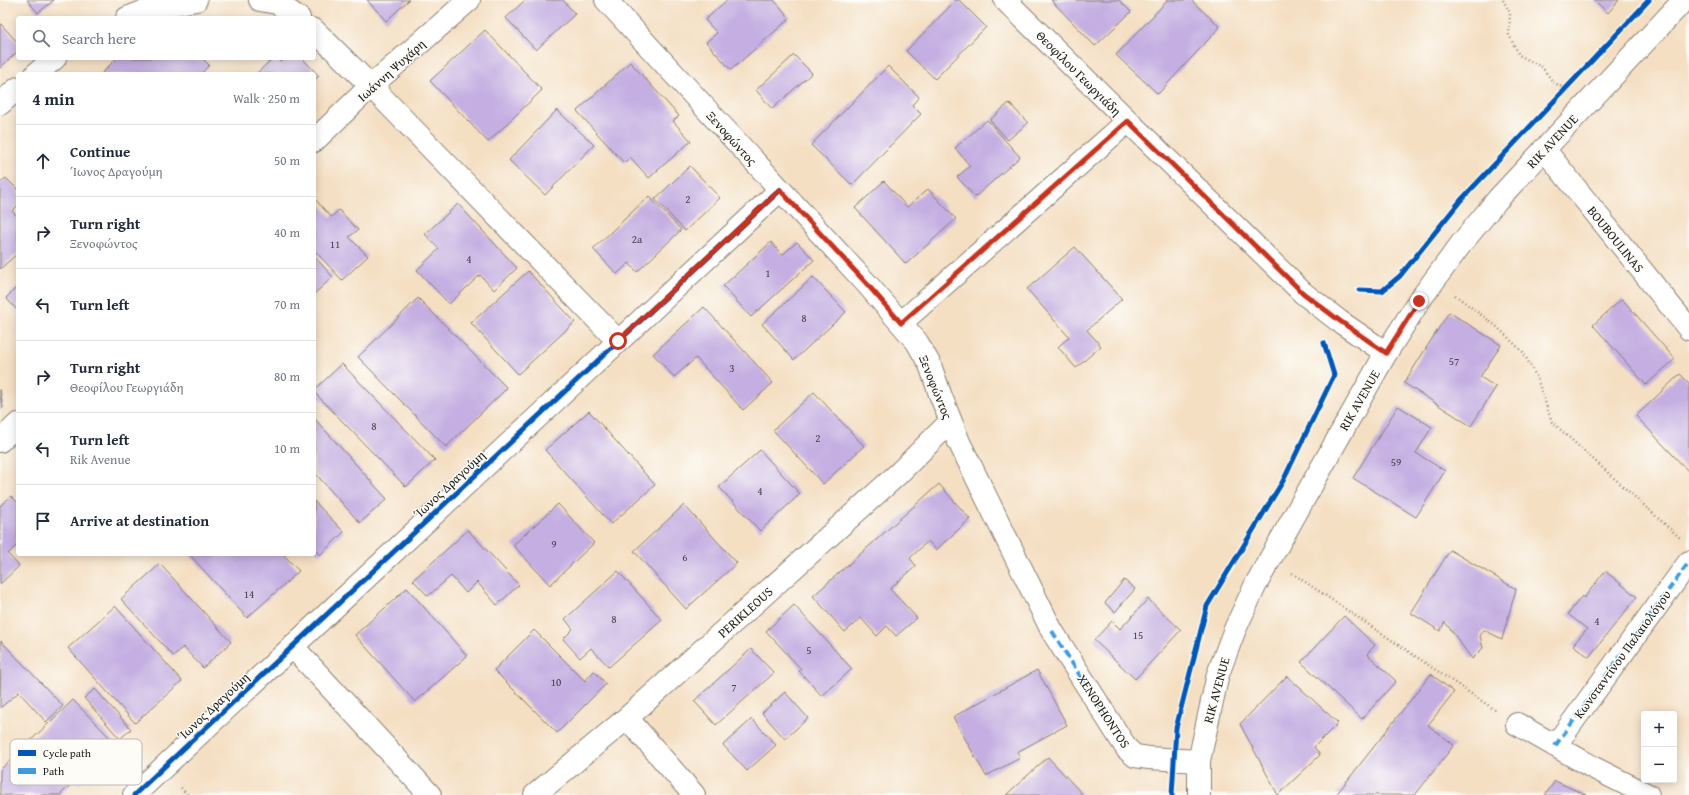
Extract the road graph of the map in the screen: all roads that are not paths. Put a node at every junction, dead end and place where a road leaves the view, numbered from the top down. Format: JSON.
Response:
{"nodes":[{"id":1,"x":196,"y":0,"type":"edge"},
{"id":2,"x":260,"y":0,"type":"edge"},
{"id":3,"x":469,"y":0,"type":"edge"},
{"id":4,"x":606,"y":0,"type":"edge"},
{"id":5,"x":1005,"y":0,"type":"edge"},
{"id":6,"x":1684,"y":0,"type":"edge"},
{"id":7,"x":132,"y":16,"type":"edge"},
{"id":8,"x":296,"y":16,"type":"edge"},
{"id":9,"x":316,"y":32,"type":"edge"},
{"id":10,"x":53,"y":60,"type":"edge"},
{"id":11,"x":38,"y":72,"type":"edge"},
{"id":12,"x":371,"y":86,"type":"junction"},
{"id":13,"x":16,"y":90,"type":"edge"},
{"id":14,"x":0,"y":104,"type":"edge"},
{"id":15,"x":1128,"y":121,"type":"junction"},
{"id":16,"x":316,"y":139,"type":"edge"},
{"id":17,"x":1544,"y":149,"type":"junction"},
{"id":18,"x":780,"y":190,"type":"junction"},
{"id":19,"x":901,"y":323,"type":"junction"},
{"id":20,"x":1689,"y":329,"type":"edge"},
{"id":21,"x":618,"y":341,"type":"junction"},
{"id":22,"x":1386,"y":353,"type":"junction"},
{"id":23,"x":950,"y":422,"type":"junction"},
{"id":24,"x":16,"y":426,"type":"edge"},
{"id":25,"x":0,"y":441,"type":"edge"},
{"id":26,"x":1689,"y":562,"type":"edge"},
{"id":27,"x":1052,"y":631,"type":"joint"},
{"id":28,"x":292,"y":646,"type":"junction"},
{"id":29,"x":627,"y":718,"type":"junction"},
{"id":30,"x":1517,"y":724,"type":"road end"},
{"id":31,"x":1555,"y":746,"type":"junction"},
{"id":32,"x":1199,"y":761,"type":"junction"},
{"id":33,"x":134,"y":795,"type":"edge"},
{"id":34,"x":430,"y":795,"type":"edge"},
{"id":35,"x":534,"y":795,"type":"edge"},
{"id":36,"x":694,"y":795,"type":"edge"},
{"id":37,"x":1198,"y":795,"type":"edge"},
{"id":38,"x":1648,"y":795,"type":"edge"}],
"edges":[{"from":1,"to":7,"type":"street"},
{"from":2,"to":8,"type":"street"},
{"from":3,"to":12,"type":"street","name":"Ιωάννη Ψυχάρη"},
{"from":4,"to":18,"type":"street","name":"Ξενοφώντος"},
{"from":5,"to":15,"type":"street","name":"Θεοφίλου Γεωργιάδη"},
{"from":6,"to":17,"type":"street","name":"RIK AVENUE"},
{"from":9,"to":12,"type":"street"},
{"from":10,"to":11,"type":"street"},
{"from":12,"to":16,"type":"street","name":"Ιωάννη Ψυχάρη"},
{"from":12,"to":21,"type":"street"},
{"from":13,"to":14,"type":"street"},
{"from":15,"to":19,"type":"street"},
{"from":15,"to":22,"type":"street","name":"Θεοφίλου Γεωργιάδη"},
{"from":17,"to":20,"type":"street","name":"BOUBOULINAS"},
{"from":17,"to":22,"type":"street","name":"RIK AVENUE"},
{"from":18,"to":19,"type":"street","name":"Ξενοφώντος"},
{"from":18,"to":21,"type":"street","name":"Ίωνος Δραγούμη"},
{"from":19,"to":23,"type":"street","name":"Ξενοφώντος"},
{"from":21,"to":28,"type":"street","name":"Ίωνος Δραγούμη"},
{"from":22,"to":32,"type":"street","name":"RIK AVENUE"},
{"from":23,"to":27,"type":"street","name":"Ξενοφώντος"},
{"from":23,"to":29,"type":"street","name":"PERIKLEOUS"},
{"from":24,"to":25,"type":"street"},
{"from":26,"to":31,"type":"street","name":"Κωνσταντίνου Παλαιολόγου"},
{"from":27,"to":32,"type":"street","name":"XENOPHONTOS"},
{"from":28,"to":33,"type":"street","name":"Ίωνος Δραγούμη"},
{"from":28,"to":34,"type":"street"},
{"from":29,"to":35,"type":"street","name":"PERIKLEOUS"},
{"from":29,"to":36,"type":"street"},
{"from":30,"to":31,"type":"street"},
{"from":31,"to":38,"type":"street"},
{"from":32,"to":37,"type":"street","name":"RIK AVENUE"}]}
